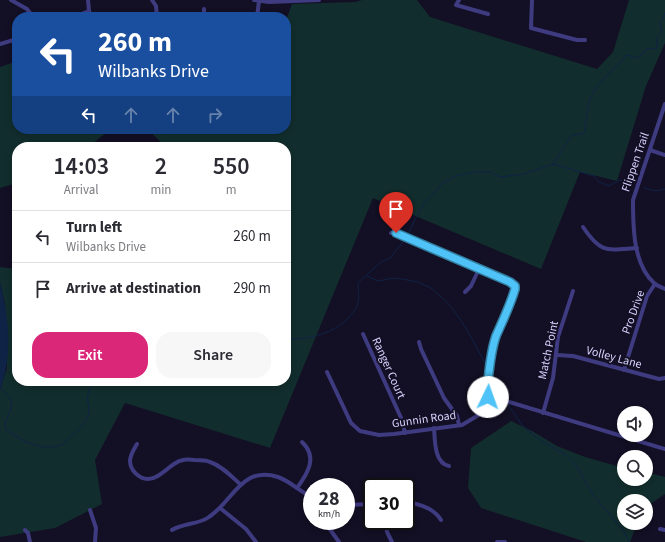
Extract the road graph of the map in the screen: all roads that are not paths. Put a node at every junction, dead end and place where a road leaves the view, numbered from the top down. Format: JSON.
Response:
{"nodes":[{"id":1,"x":11,"y":0,"type":"edge"},
{"id":2,"x":88,"y":0,"type":"edge"},
{"id":3,"x":152,"y":0,"type":"edge"},
{"id":4,"x":254,"y":0,"type":"edge"},
{"id":5,"x":319,"y":0,"type":"edge"},
{"id":6,"x":459,"y":0,"type":"edge"},
{"id":7,"x":532,"y":0,"type":"edge"},
{"id":8,"x":259,"y":1,"type":"junction"},
{"id":9,"x":29,"y":12,"type":"edge"},
{"id":10,"x":88,"y":12,"type":"edge"},
{"id":11,"x":157,"y":12,"type":"edge"},
{"id":12,"x":258,"y":12,"type":"edge"},
{"id":13,"x":488,"y":14,"type":"dead end"},
{"id":14,"x":12,"y":40,"type":"edge"},
{"id":15,"x":585,"y":40,"type":"dead end"},
{"id":16,"x":0,"y":44,"type":"edge"},
{"id":17,"x":665,"y":104,"type":"edge"},
{"id":18,"x":650,"y":150,"type":"junction"},
{"id":19,"x":665,"y":155,"type":"edge"},
{"id":20,"x":583,"y":227,"type":"dead end"},
{"id":21,"x":391,"y":233,"type":"dead end"},
{"id":22,"x":637,"y":248,"type":"junction"},
{"id":23,"x":479,"y":269,"type":"junction"},
{"id":24,"x":654,"y":284,"type":"junction"},
{"id":25,"x":665,"y":289,"type":"edge"},
{"id":26,"x":573,"y":291,"type":"dead end"},
{"id":27,"x":465,"y":292,"type":"dead end"},
{"id":28,"x":363,"y":334,"type":"dead end"},
{"id":29,"x":419,"y":342,"type":"dead end"},
{"id":30,"x":557,"y":355,"type":"junction"},
{"id":31,"x":624,"y":370,"type":"junction"},
{"id":32,"x":327,"y":372,"type":"dead end"},
{"id":33,"x":665,"y":378,"type":"edge"},
{"id":34,"x":491,"y":402,"type":"junction"},
{"id":35,"x":542,"y":412,"type":"junction"},
{"id":36,"x":459,"y":425,"type":"junction"},
{"id":37,"x":434,"y":428,"type":"junction"},
{"id":38,"x":405,"y":433,"type":"junction"},
{"id":39,"x":302,"y":442,"type":"dead end"},
{"id":40,"x":137,"y":444,"type":"dead end"},
{"id":41,"x":665,"y":449,"type":"edge"},
{"id":42,"x":449,"y":466,"type":"dead end"},
{"id":43,"x":240,"y":484,"type":"junction"},
{"id":44,"x":298,"y":488,"type":"junction"},
{"id":45,"x":303,"y":491,"type":"edge"},
{"id":46,"x":415,"y":504,"type":"edge"},
{"id":47,"x":220,"y":508,"type":"junction"},
{"id":48,"x":90,"y":510,"type":"dead end"},
{"id":49,"x":441,"y":520,"type":"dead end"},
{"id":50,"x":25,"y":530,"type":"dead end"},
{"id":51,"x":172,"y":530,"type":"dead end"},
{"id":52,"x":331,"y":530,"type":"edge"},
{"id":53,"x":388,"y":530,"type":"edge"},
{"id":54,"x":30,"y":542,"type":"edge"},
{"id":55,"x":94,"y":542,"type":"edge"},
{"id":56,"x":256,"y":542,"type":"edge"},
{"id":57,"x":339,"y":542,"type":"edge"},
{"id":58,"x":392,"y":542,"type":"edge"},
{"id":59,"x":497,"y":542,"type":"edge"},
{"id":60,"x":505,"y":542,"type":"edge"}],
"edges":[{"from":1,"to":9,"type":"street"},
{"from":2,"to":10,"type":"street"},
{"from":3,"to":11,"type":"street"},
{"from":4,"to":8,"type":"street"},
{"from":5,"to":8,"type":"street"},
{"from":6,"to":13,"type":"street"},
{"from":7,"to":15,"type":"street"},
{"from":8,"to":12,"type":"street"},
{"from":14,"to":16,"type":"street"},
{"from":17,"to":18,"type":"street","name":"Flippen Trail"},
{"from":18,"to":19,"type":"street"},
{"from":18,"to":22,"type":"street","name":"Flippen Trail"},
{"from":20,"to":22,"type":"street"},
{"from":21,"to":23,"type":"street"},
{"from":22,"to":24,"type":"street","name":"Flippen Trail"},
{"from":23,"to":27,"type":"street"},
{"from":23,"to":34,"type":"street"},
{"from":24,"to":25,"type":"street","name":"Flippen Trail"},
{"from":24,"to":31,"type":"street","name":"Pro Drive"},
{"from":26,"to":30,"type":"street","name":"Match Point"},
{"from":28,"to":38,"type":"street","name":"Ranger Court"},
{"from":29,"to":36,"type":"street"},
{"from":30,"to":31,"type":"street","name":"Volley Lane"},
{"from":30,"to":35,"type":"street","name":"Match Point"},
{"from":31,"to":33,"type":"street","name":"Volley Lane"},
{"from":32,"to":38,"type":"street","name":"Gunnin Road"},
{"from":34,"to":35,"type":"street"},
{"from":34,"to":36,"type":"street","name":"Gunnin Road"},
{"from":35,"to":41,"type":"street"},
{"from":36,"to":37,"type":"street","name":"Gunnin Road"},
{"from":37,"to":38,"type":"street","name":"Gunnin Road"},
{"from":37,"to":42,"type":"street"},
{"from":39,"to":44,"type":"street"},
{"from":40,"to":43,"type":"street"},
{"from":43,"to":44,"type":"street"},
{"from":43,"to":47,"type":"street"},
{"from":44,"to":45,"type":"street"},
{"from":46,"to":49,"type":"street"},
{"from":47,"to":51,"type":"street"},
{"from":47,"to":56,"type":"street"},
{"from":48,"to":55,"type":"street"},
{"from":50,"to":54,"type":"street"},
{"from":52,"to":57,"type":"street"},
{"from":53,"to":58,"type":"street"},
{"from":59,"to":60,"type":"street"}]}
